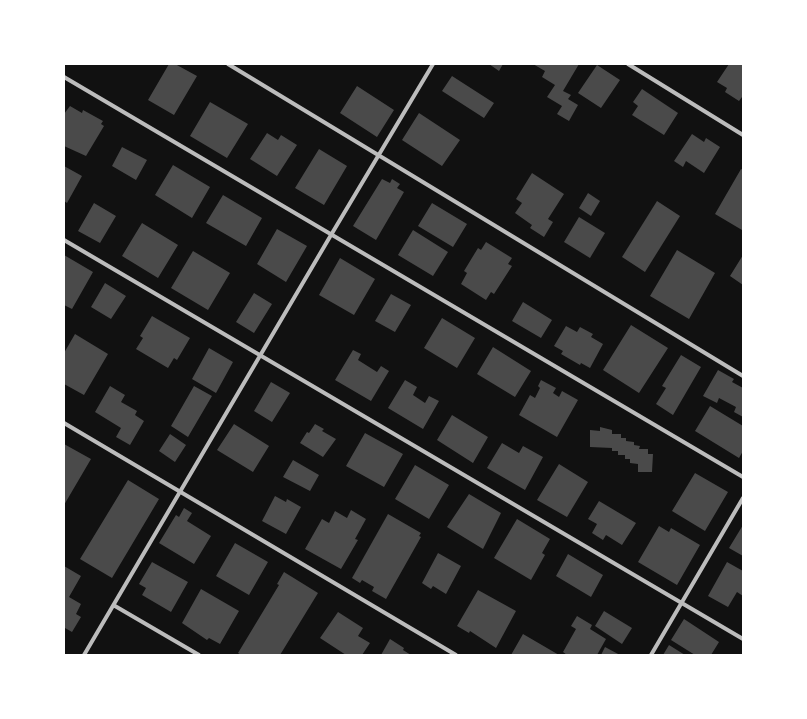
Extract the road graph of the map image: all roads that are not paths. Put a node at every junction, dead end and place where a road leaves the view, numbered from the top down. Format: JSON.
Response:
{"nodes":[{"id":1,"x":228,"y":64,"type":"edge"},
{"id":2,"x":433,"y":64,"type":"edge"},
{"id":3,"x":628,"y":64,"type":"edge"},
{"id":4,"x":64,"y":77,"type":"edge"},
{"id":5,"x":743,"y":135,"type":"edge"},
{"id":6,"x":379,"y":154,"type":"junction"},
{"id":7,"x":331,"y":235,"type":"junction"},
{"id":8,"x":64,"y":240,"type":"edge"},
{"id":9,"x":262,"y":354,"type":"junction"},
{"id":10,"x":743,"y":376,"type":"edge"},
{"id":11,"x":64,"y":423,"type":"edge"},
{"id":12,"x":743,"y":477,"type":"edge"},
{"id":13,"x":181,"y":492,"type":"junction"},
{"id":14,"x":743,"y":498,"type":"edge"},
{"id":15,"x":682,"y":603,"type":"junction"},
{"id":16,"x":115,"y":606,"type":"junction"},
{"id":17,"x":743,"y":639,"type":"edge"},
{"id":18,"x":84,"y":655,"type":"edge"},
{"id":19,"x":199,"y":655,"type":"edge"},
{"id":20,"x":456,"y":655,"type":"edge"},
{"id":21,"x":651,"y":655,"type":"edge"}],
"edges":[{"from":1,"to":6,"type":"street"},
{"from":2,"to":6,"type":"street"},
{"from":3,"to":5,"type":"street"},
{"from":4,"to":7,"type":"street"},
{"from":6,"to":7,"type":"street"},
{"from":6,"to":10,"type":"street"},
{"from":7,"to":9,"type":"street"},
{"from":7,"to":12,"type":"street"},
{"from":8,"to":9,"type":"street"},
{"from":9,"to":13,"type":"street"},
{"from":9,"to":15,"type":"street"},
{"from":11,"to":13,"type":"street"},
{"from":13,"to":16,"type":"street"},
{"from":13,"to":20,"type":"street"},
{"from":14,"to":15,"type":"street"},
{"from":15,"to":17,"type":"street"},
{"from":15,"to":21,"type":"street"},
{"from":16,"to":18,"type":"street"},
{"from":16,"to":19,"type":"street"}]}
